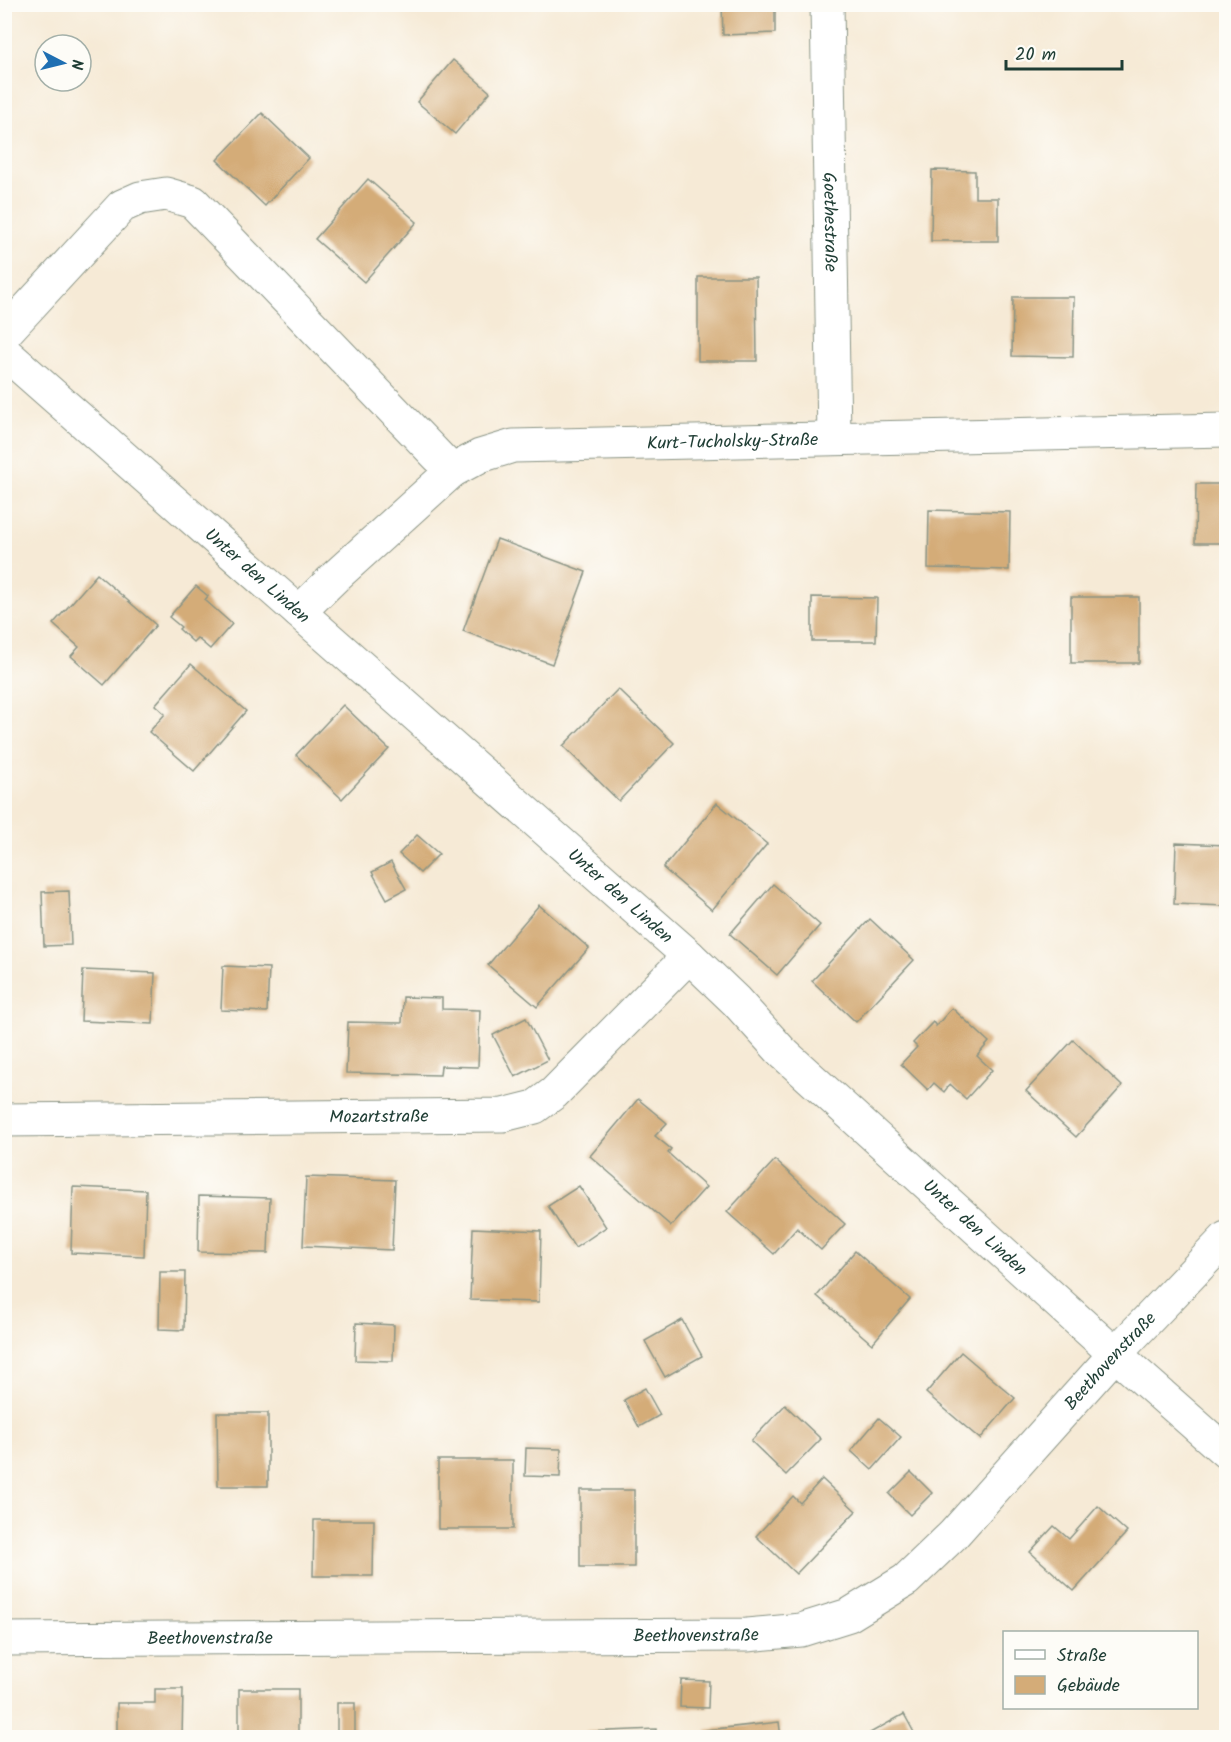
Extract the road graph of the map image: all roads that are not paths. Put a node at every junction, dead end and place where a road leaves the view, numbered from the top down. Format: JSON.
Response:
{"nodes":[{"id":1,"x":827,"y":4,"type":"edge"},
{"id":2,"x":4,"y":334,"type":"edge"},
{"id":3,"x":4,"y":352,"type":"edge"},
{"id":4,"x":1227,"y":430,"type":"edge"},
{"id":5,"x":834,"y":438,"type":"junction"},
{"id":6,"x":452,"y":471,"type":"junction"},
{"id":7,"x":299,"y":612,"type":"junction"},
{"id":8,"x":689,"y":956,"type":"junction"},
{"id":9,"x":4,"y":1120,"type":"edge"},
{"id":10,"x":1227,"y":1238,"type":"edge"},
{"id":11,"x":1115,"y":1354,"type":"junction"},
{"id":12,"x":1227,"y":1452,"type":"edge"},
{"id":13,"x":4,"y":1640,"type":"edge"}],
"edges":[{"from":1,"to":5,"type":"street","name":"Goethestraße"},
{"from":2,"to":6,"type":"street"},
{"from":3,"to":7,"type":"street","name":"Unter den Linden"},
{"from":4,"to":5,"type":"street","name":"Kurt-Tucholsky-Straße"},
{"from":5,"to":6,"type":"street","name":"Kurt-Tucholsky-Straße"},
{"from":6,"to":7,"type":"street","name":"Kurt-Tucholsky-Straße"},
{"from":7,"to":8,"type":"street","name":"Unter den Linden"},
{"from":8,"to":9,"type":"street","name":"Mozartstraße"},
{"from":8,"to":11,"type":"street","name":"Unter den Linden"},
{"from":10,"to":11,"type":"street","name":"Beethovenstraße"},
{"from":11,"to":12,"type":"street","name":"Unter den Linden"},
{"from":11,"to":13,"type":"street","name":"Beethovenstraße"}]}
